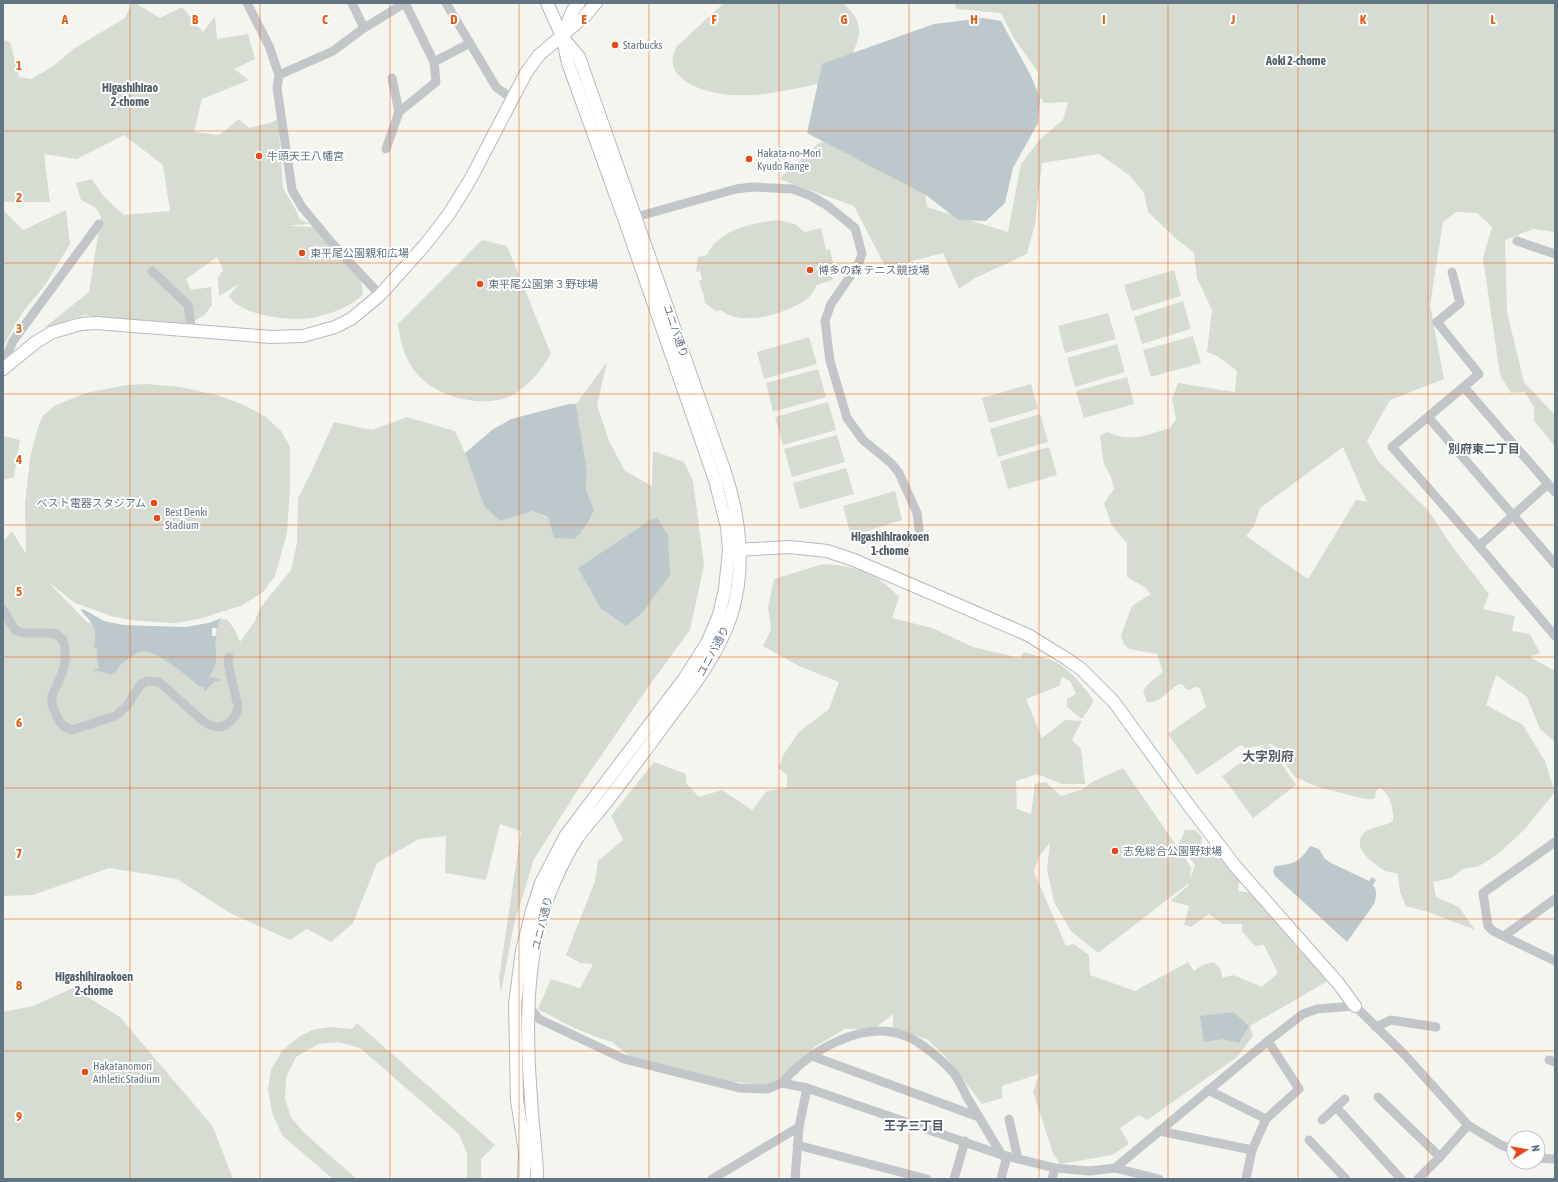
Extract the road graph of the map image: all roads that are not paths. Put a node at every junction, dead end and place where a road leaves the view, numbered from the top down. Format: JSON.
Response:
{"nodes":[{"id":1,"x":246,"y":3,"type":"edge"},
{"id":2,"x":352,"y":3,"type":"edge"},
{"id":3,"x":446,"y":3,"type":"edge"},
{"id":4,"x":547,"y":3,"type":"edge"},
{"id":5,"x":579,"y":3,"type":"edge"},
{"id":6,"x":596,"y":3,"type":"edge"},
{"id":7,"x":364,"y":28,"type":"junction"},
{"id":8,"x":562,"y":36,"type":"junction"},
{"id":9,"x":470,"y":43,"type":"junction"},
{"id":10,"x":434,"y":62,"type":"junction"},
{"id":11,"x":279,"y":75,"type":"junction"},
{"id":12,"x":392,"y":78,"type":"dead end"},
{"id":13,"x":512,"y":99,"type":"junction"},
{"id":14,"x":399,"y":112,"type":"junction"},
{"id":15,"x":386,"y":149,"type":"dead end"},
{"id":16,"x":636,"y":217,"type":"junction"},
{"id":17,"x":99,"y":224,"type":"dead end"},
{"id":18,"x":1517,"y":241,"type":"dead end"},
{"id":19,"x":1555,"y":254,"type":"edge"},
{"id":20,"x":152,"y":271,"type":"dead end"},
{"id":21,"x":1452,"y":272,"type":"dead end"},
{"id":22,"x":380,"y":295,"type":"junction"},
{"id":23,"x":192,"y":332,"type":"junction"},
{"id":24,"x":3,"y":365,"type":"edge"},
{"id":25,"x":3,"y":368,"type":"edge"},
{"id":26,"x":1464,"y":387,"type":"junction"},
{"id":27,"x":1429,"y":418,"type":"junction"},
{"id":28,"x":1548,"y":484,"type":"junction"},
{"id":29,"x":1555,"y":492,"type":"edge"},
{"id":30,"x":1514,"y":515,"type":"junction"},
{"id":31,"x":919,"y":529,"type":"dead end"},
{"id":32,"x":1478,"y":546,"type":"junction"},
{"id":33,"x":734,"y":550,"type":"junction"},
{"id":34,"x":1555,"y":564,"type":"edge"},
{"id":35,"x":3,"y":610,"type":"edge"},
{"id":36,"x":1555,"y":636,"type":"edge"},
{"id":37,"x":229,"y":657,"type":"dead end"},
{"id":38,"x":1555,"y":842,"type":"edge"},
{"id":39,"x":1555,"y":899,"type":"edge"},
{"id":40,"x":1504,"y":936,"type":"junction"},
{"id":41,"x":1555,"y":961,"type":"edge"},
{"id":42,"x":515,"y":1004,"type":"junction"},
{"id":43,"x":528,"y":1005,"type":"junction"},
{"id":44,"x":1355,"y":1006,"type":"junction"},
{"id":45,"x":1376,"y":1027,"type":"junction"},
{"id":46,"x":1436,"y":1028,"type":"dead end"},
{"id":47,"x":1268,"y":1041,"type":"junction"},
{"id":48,"x":812,"y":1056,"type":"junction"},
{"id":49,"x":782,"y":1083,"type":"junction"},
{"id":50,"x":807,"y":1088,"type":"junction"},
{"id":51,"x":1208,"y":1090,"type":"junction"},
{"id":52,"x":1378,"y":1096,"type":"dead end"},
{"id":53,"x":1345,"y":1099,"type":"dead end"},
{"id":54,"x":1336,"y":1108,"type":"junction"},
{"id":55,"x":979,"y":1117,"type":"junction"},
{"id":56,"x":1009,"y":1119,"type":"dead end"},
{"id":57,"x":1266,"y":1119,"type":"junction"},
{"id":58,"x":1322,"y":1120,"type":"dead end"},
{"id":59,"x":1468,"y":1125,"type":"junction"},
{"id":60,"x":799,"y":1127,"type":"junction"},
{"id":61,"x":1159,"y":1131,"type":"junction"},
{"id":62,"x":1309,"y":1140,"type":"dead end"},
{"id":63,"x":965,"y":1141,"type":"junction"},
{"id":64,"x":797,"y":1145,"type":"junction"},
{"id":65,"x":1506,"y":1147,"type":"edge"},
{"id":66,"x":1252,"y":1150,"type":"junction"},
{"id":67,"x":1004,"y":1156,"type":"junction"},
{"id":68,"x":1440,"y":1157,"type":"junction"},
{"id":69,"x":1018,"y":1159,"type":"junction"},
{"id":70,"x":1055,"y":1168,"type":"junction"},
{"id":71,"x":1115,"y":1168,"type":"junction"},
{"id":72,"x":1101,"y":1175,"type":"edge"},
{"id":73,"x":524,"y":1179,"type":"edge"},
{"id":74,"x":537,"y":1179,"type":"edge"},
{"id":75,"x":712,"y":1179,"type":"edge"},
{"id":76,"x":795,"y":1179,"type":"edge"},
{"id":77,"x":927,"y":1179,"type":"edge"},
{"id":78,"x":954,"y":1179,"type":"edge"},
{"id":79,"x":1001,"y":1179,"type":"edge"},
{"id":80,"x":1052,"y":1179,"type":"edge"},
{"id":81,"x":1159,"y":1179,"type":"edge"},
{"id":82,"x":1246,"y":1179,"type":"edge"},
{"id":83,"x":1346,"y":1179,"type":"edge"},
{"id":84,"x":1401,"y":1179,"type":"edge"},
{"id":85,"x":1418,"y":1179,"type":"edge"}],
"edges":[{"from":1,"to":11,"type":"street"},
{"from":2,"to":7,"type":"street"},
{"from":3,"to":9,"type":"street"},
{"from":4,"to":8,"type":"street"},
{"from":5,"to":8,"type":"street"},
{"from":6,"to":8,"type":"street"},
{"from":7,"to":10,"type":"street"},
{"from":7,"to":11,"type":"street"},
{"from":8,"to":13,"type":"street"},
{"from":8,"to":16,"type":"street","name":"ユニバ通り"},
{"from":8,"to":33,"type":"street","name":"ユニバ通り"},
{"from":9,"to":10,"type":"street"},
{"from":9,"to":13,"type":"street"},
{"from":10,"to":14,"type":"street"},
{"from":11,"to":22,"type":"street"},
{"from":12,"to":14,"type":"street"},
{"from":13,"to":22,"type":"street"},
{"from":14,"to":15,"type":"street"},
{"from":16,"to":31,"type":"street"},
{"from":16,"to":33,"type":"street","name":"ユニバ通り"},
{"from":17,"to":24,"type":"street"},
{"from":18,"to":19,"type":"street"},
{"from":20,"to":23,"type":"street"},
{"from":21,"to":26,"type":"street"},
{"from":22,"to":23,"type":"street"},
{"from":23,"to":25,"type":"street"},
{"from":26,"to":27,"type":"street"},
{"from":26,"to":28,"type":"street"},
{"from":27,"to":30,"type":"street"},
{"from":27,"to":32,"type":"street"},
{"from":28,"to":29,"type":"street"},
{"from":28,"to":30,"type":"street"},
{"from":30,"to":32,"type":"street"},
{"from":30,"to":34,"type":"street"},
{"from":32,"to":36,"type":"street"},
{"from":33,"to":42,"type":"street","name":"ユニバ通り"},
{"from":33,"to":43,"type":"street","name":"ユニバ通り"},
{"from":33,"to":44,"type":"street"},
{"from":35,"to":37,"type":"street"},
{"from":38,"to":40,"type":"street"},
{"from":39,"to":40,"type":"street"},
{"from":40,"to":41,"type":"street"},
{"from":42,"to":43,"type":"street"},
{"from":42,"to":73,"type":"street","name":"ユニバ通り"},
{"from":43,"to":49,"type":"street"},
{"from":43,"to":74,"type":"street","name":"ユニバ通り"},
{"from":44,"to":45,"type":"street"},
{"from":44,"to":47,"type":"street"},
{"from":45,"to":46,"type":"street"},
{"from":45,"to":59,"type":"street"},
{"from":47,"to":51,"type":"street"},
{"from":47,"to":57,"type":"street"},
{"from":48,"to":49,"type":"street"},
{"from":48,"to":55,"type":"street"},
{"from":48,"to":55,"type":"street"},
{"from":49,"to":50,"type":"street"},
{"from":50,"to":60,"type":"street"},
{"from":50,"to":63,"type":"street"},
{"from":51,"to":57,"type":"street"},
{"from":51,"to":61,"type":"street"},
{"from":52,"to":68,"type":"street"},
{"from":53,"to":54,"type":"street"},
{"from":54,"to":58,"type":"street"},
{"from":54,"to":84,"type":"street"},
{"from":55,"to":67,"type":"street"},
{"from":56,"to":69,"type":"street"},
{"from":57,"to":66,"type":"street"},
{"from":59,"to":65,"type":"street"},
{"from":59,"to":68,"type":"street"},
{"from":60,"to":64,"type":"street"},
{"from":60,"to":75,"type":"street"},
{"from":61,"to":66,"type":"street"},
{"from":61,"to":71,"type":"street"},
{"from":62,"to":83,"type":"street"},
{"from":63,"to":67,"type":"street"},
{"from":63,"to":78,"type":"street"},
{"from":64,"to":76,"type":"street"},
{"from":64,"to":77,"type":"street"},
{"from":66,"to":82,"type":"street"},
{"from":67,"to":69,"type":"street"},
{"from":67,"to":79,"type":"street"},
{"from":68,"to":85,"type":"street"},
{"from":69,"to":70,"type":"street"},
{"from":70,"to":72,"type":"street"},
{"from":70,"to":80,"type":"street"},
{"from":71,"to":72,"type":"street"},
{"from":71,"to":81,"type":"street"}]}
